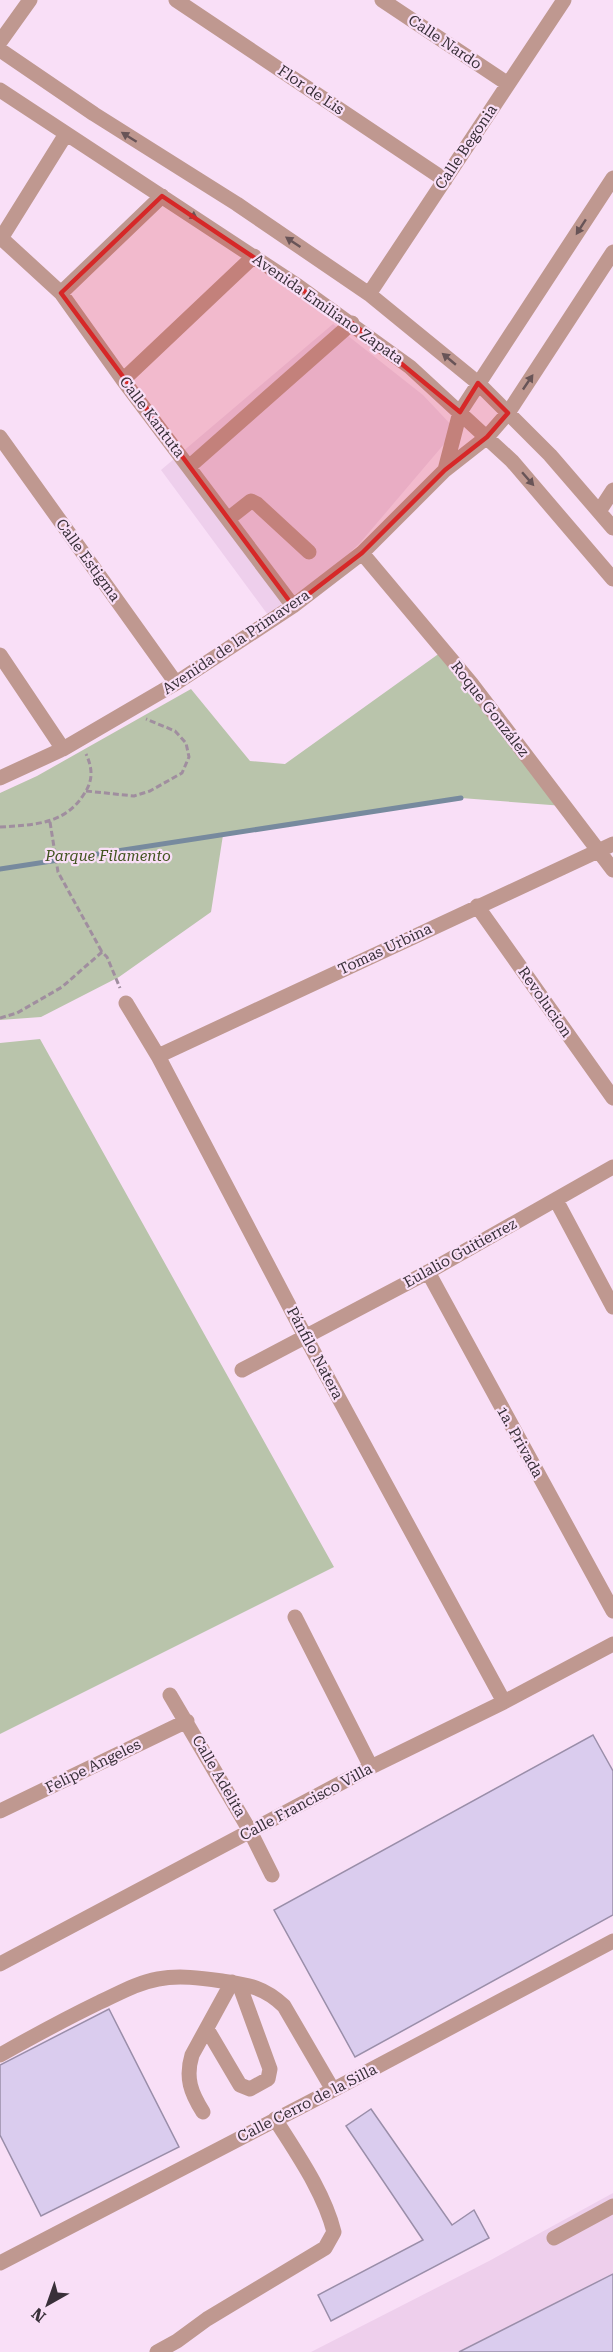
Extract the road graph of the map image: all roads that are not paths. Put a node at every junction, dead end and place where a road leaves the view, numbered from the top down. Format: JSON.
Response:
{"nodes":[{"id":1,"x":30,"y":0,"type":"edge"},
{"id":2,"x":176,"y":0,"type":"edge"},
{"id":3,"x":382,"y":0,"type":"edge"},
{"id":4,"x":564,"y":0,"type":"edge"},
{"id":5,"x":0,"y":42,"type":"edge"},
{"id":6,"x":0,"y":50,"type":"edge"},
{"id":7,"x":508,"y":84,"type":"junction"},
{"id":8,"x":0,"y":90,"type":"edge"},
{"id":9,"x":66,"y":134,"type":"junction"},
{"id":10,"x":613,"y":178,"type":"edge"},
{"id":11,"x":445,"y":180,"type":"junction"},
{"id":12,"x":162,"y":196,"type":"junction"},
{"id":13,"x":0,"y":238,"type":"edge"},
{"id":14,"x":613,"y":252,"type":"edge"},
{"id":15,"x":254,"y":256,"type":"junction"},
{"id":16,"x":61,"y":293,"type":"junction"},
{"id":17,"x":369,"y":294,"type":"junction"},
{"id":18,"x":351,"y":323,"type":"junction"},
{"id":19,"x":123,"y":380,"type":"junction"},
{"id":20,"x":478,"y":383,"type":"junction"},
{"id":21,"x":460,"y":412,"type":"junction"},
{"id":22,"x":508,"y":413,"type":"junction"},
{"id":23,"x":0,"y":437,"type":"edge"},
{"id":24,"x":487,"y":437,"type":"junction"},
{"id":25,"x":190,"y":466,"type":"junction"},
{"id":26,"x":446,"y":470,"type":"junction"},
{"id":27,"x":613,"y":490,"type":"edge"},
{"id":28,"x":600,"y":510,"type":"junction"},
{"id":29,"x":228,"y":519,"type":"junction"},
{"id":30,"x":613,"y":528,"type":"edge"},
{"id":31,"x":309,"y":552,"type":"dead end"},
{"id":32,"x":362,"y":553,"type":"junction"},
{"id":33,"x":613,"y":579,"type":"edge"},
{"id":34,"x":293,"y":606,"type":"junction"},
{"id":35,"x":0,"y":655,"type":"edge"},
{"id":36,"x":176,"y":683,"type":"junction"},
{"id":37,"x":63,"y":748,"type":"junction"},
{"id":38,"x":0,"y":777,"type":"edge"},
{"id":39,"x":613,"y":844,"type":"edge"},
{"id":40,"x":597,"y":849,"type":"junction"},
{"id":41,"x":613,"y":870,"type":"edge"},
{"id":42,"x":477,"y":906,"type":"junction"},
{"id":43,"x":126,"y":1004,"type":"road end"},
{"id":44,"x":158,"y":1056,"type":"junction"},
{"id":45,"x":613,"y":1098,"type":"edge"},
{"id":46,"x":613,"y":1167,"type":"edge"},
{"id":47,"x":556,"y":1200,"type":"junction"},
{"id":48,"x":428,"y":1272,"type":"junction"},
{"id":49,"x":613,"y":1307,"type":"edge"},
{"id":50,"x":305,"y":1336,"type":"junction"},
{"id":51,"x":242,"y":1370,"type":"dead end"},
{"id":52,"x":613,"y":1611,"type":"edge"},
{"id":53,"x":295,"y":1617,"type":"dead end"},
{"id":54,"x":613,"y":1644,"type":"edge"},
{"id":55,"x":170,"y":1695,"type":"dead end"},
{"id":56,"x":504,"y":1702,"type":"junction"},
{"id":57,"x":187,"y":1721,"type":"junction"},
{"id":58,"x":371,"y":1767,"type":"junction"},
{"id":59,"x":0,"y":1811,"type":"edge"},
{"id":60,"x":250,"y":1832,"type":"junction"},
{"id":61,"x":272,"y":1875,"type":"dead end"},
{"id":62,"x":613,"y":1941,"type":"edge"},
{"id":63,"x":0,"y":1964,"type":"edge"},
{"id":64,"x":235,"y":1983,"type":"junction"},
{"id":65,"x":207,"y":2029,"type":"junction"},
{"id":66,"x":0,"y":2055,"type":"edge"},
{"id":67,"x":333,"y":2090,"type":"junction"},
{"id":68,"x":203,"y":2112,"type":"dead end"},
{"id":69,"x":275,"y":2119,"type":"junction"},
{"id":70,"x":613,"y":2206,"type":"edge"},
{"id":71,"x":554,"y":2238,"type":"dead end"},
{"id":72,"x":0,"y":2263,"type":"edge"},
{"id":73,"x":157,"y":2352,"type":"edge"}],
"edges":[{"from":1,"to":5,"type":"street"},
{"from":2,"to":11,"type":"street","name":"Flor de Lis"},
{"from":3,"to":7,"type":"street","name":"Calle Nardo"},
{"from":4,"to":7,"type":"street","name":"Calle Begonia"},
{"from":17,"to":6,"type":"street","name":"Avenida Emiliano Zapata","one_way":true},
{"from":7,"to":11,"type":"street","name":"Calle Begonia"},
{"from":8,"to":9,"type":"street","name":"Avenida Emiliano Zapata"},
{"from":9,"to":12,"type":"street","name":"Avenida Emiliano Zapata"},
{"from":9,"to":13,"type":"street"},
{"from":10,"to":20,"type":"street","one_way":true},
{"from":11,"to":17,"type":"street","name":"Calle Begonia"},
{"from":12,"to":15,"type":"street","name":"Avenida Emiliano Zapata","one_way":true},
{"from":12,"to":16,"type":"street"},
{"from":13,"to":16,"type":"street","name":"Calle Kantuta"},
{"from":22,"to":14,"type":"street","name":"Avenida de la Primavera","one_way":true},
{"from":15,"to":18,"type":"street","name":"Avenida Emiliano Zapata"},
{"from":15,"to":19,"type":"street"},
{"from":16,"to":19,"type":"street","name":"Calle Kantuta"},
{"from":20,"to":17,"type":"street","name":"Avenida Emiliano Zapata","one_way":true},
{"from":18,"to":21,"type":"street","name":"Avenida Emiliano Zapata"},
{"from":18,"to":25,"type":"street"},
{"from":19,"to":25,"type":"street","name":"Calle Kantuta"},
{"from":20,"to":21,"type":"street"},
{"from":20,"to":22,"type":"street","name":"Avenida Emiliano Zapata"},
{"from":21,"to":24,"type":"street","name":"Avenida Emiliano Zapata"},
{"from":21,"to":26,"type":"street"},
{"from":22,"to":24,"type":"street","name":"Avenida de la Primavera"},
{"from":22,"to":28,"type":"street","name":"Avenida Emiliano Zapata"},
{"from":23,"to":36,"type":"street","name":"Calle Estigma"},
{"from":24,"to":26,"type":"street","name":"Avenida de la Primavera"},
{"from":24,"to":33,"type":"street","name":"Avenida Emiliano Zapata","one_way":true},
{"from":25,"to":29,"type":"street","name":"Calle Kantuta"},
{"from":26,"to":32,"type":"street","name":"Avenida de la Primavera"},
{"from":27,"to":28,"type":"street"},
{"from":28,"to":30,"type":"street","name":"Avenida Emiliano Zapata"},
{"from":29,"to":31,"type":"street"},
{"from":29,"to":34,"type":"street","name":"Calle Kantuta"},
{"from":32,"to":34,"type":"street","name":"Avenida de la Primavera"},
{"from":32,"to":40,"type":"street","name":"Roque González"},
{"from":34,"to":36,"type":"street","name":"Avenida de la Primavera"},
{"from":35,"to":37,"type":"street"},
{"from":36,"to":37,"type":"street","name":"Avenida de la Primavera"},
{"from":37,"to":38,"type":"street","name":"Avenida de la Primavera"},
{"from":39,"to":40,"type":"street","name":"Tomas Urbina"},
{"from":40,"to":41,"type":"street","name":"Roque González"},
{"from":40,"to":42,"type":"street","name":"Tomas Urbina"},
{"from":42,"to":44,"type":"street","name":"Tomas Urbina"},
{"from":42,"to":45,"type":"street","name":"Revolucion"},
{"from":43,"to":44,"type":"street","name":"Pánfilo Natera"},
{"from":44,"to":50,"type":"street","name":"Pánfilo Natera"},
{"from":46,"to":47,"type":"street","name":"Eulalio Guitierrez"},
{"from":47,"to":48,"type":"street","name":"Eulalio Guitierrez"},
{"from":47,"to":49,"type":"street"},
{"from":48,"to":50,"type":"street","name":"Eulalio Guitierrez"},
{"from":48,"to":52,"type":"street","name":"1a. Privada"},
{"from":50,"to":51,"type":"street","name":"Eulalio Guitierrez"},
{"from":50,"to":56,"type":"street","name":"Pánfilo Natera"},
{"from":53,"to":58,"type":"street"},
{"from":54,"to":56,"type":"street","name":"Calle Francisco Villa"},
{"from":55,"to":57,"type":"street","name":"Calle Adelita"},
{"from":56,"to":58,"type":"street","name":"Calle Francisco Villa"},
{"from":57,"to":59,"type":"street","name":"Felipe Angeles"},
{"from":57,"to":60,"type":"street","name":"Calle Adelita"},
{"from":58,"to":60,"type":"street","name":"Calle Francisco Villa"},
{"from":60,"to":61,"type":"street","name":"Calle Adelita"},
{"from":60,"to":63,"type":"street","name":"Calle Francisco Villa"},
{"from":62,"to":67,"type":"street","name":"Calle Cerro de la Silla"},
{"from":64,"to":65,"type":"street"},
{"from":64,"to":65,"type":"street"},
{"from":64,"to":66,"type":"street"},
{"from":64,"to":67,"type":"street"},
{"from":65,"to":68,"type":"street"},
{"from":67,"to":69,"type":"street","name":"Calle Cerro de la Silla"},
{"from":69,"to":72,"type":"street","name":"Calle Cerro de la Silla"},
{"from":69,"to":73,"type":"street"},
{"from":70,"to":71,"type":"street"}]}
